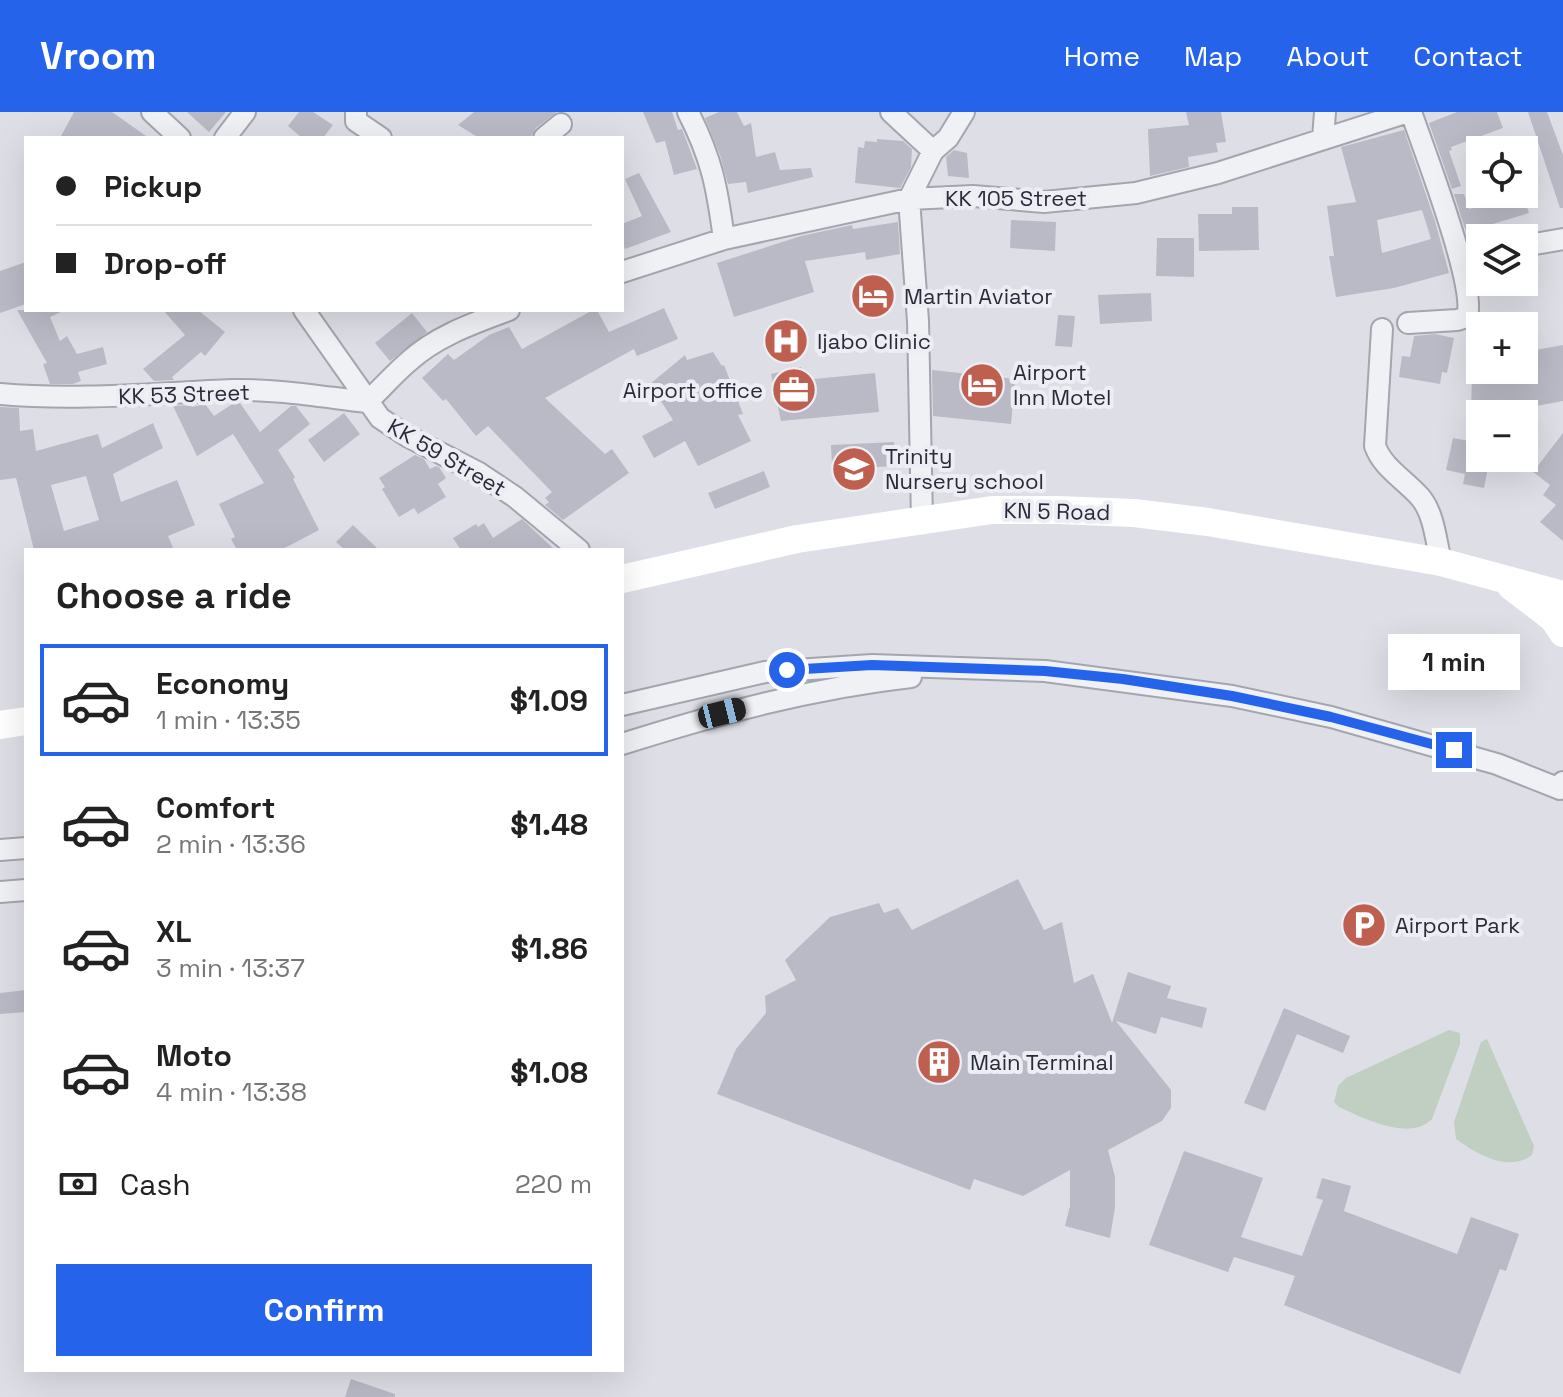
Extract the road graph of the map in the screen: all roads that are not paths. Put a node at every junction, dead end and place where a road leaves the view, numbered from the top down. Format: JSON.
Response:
{"nodes":[{"id":1,"x":152,"y":112,"type":"edge"},
{"id":2,"x":245,"y":112,"type":"edge"},
{"id":3,"x":356,"y":112,"type":"edge"},
{"id":4,"x":688,"y":112,"type":"edge"},
{"id":5,"x":891,"y":112,"type":"edge"},
{"id":6,"x":964,"y":112,"type":"edge"},
{"id":7,"x":1325,"y":112,"type":"edge"},
{"id":8,"x":1410,"y":112,"type":"edge"},
{"id":9,"x":561,"y":124,"type":"dead end"},
{"id":10,"x":178,"y":136,"type":"edge"},
{"id":11,"x":227,"y":136,"type":"edge"},
{"id":12,"x":378,"y":136,"type":"edge"},
{"id":13,"x":546,"y":136,"type":"edge"},
{"id":14,"x":1323,"y":139,"type":"junction"},
{"id":15,"x":933,"y":151,"type":"junction"},
{"id":16,"x":909,"y":199,"type":"junction"},
{"id":17,"x":724,"y":239,"type":"junction"},
{"id":18,"x":1563,"y":239,"type":"edge"},
{"id":19,"x":1538,"y":243,"type":"edge"},
{"id":20,"x":1466,"y":247,"type":"edge"},
{"id":21,"x":624,"y":271,"type":"edge"},
{"id":22,"x":1470,"y":296,"type":"edge"},
{"id":23,"x":305,"y":312,"type":"edge"},
{"id":24,"x":496,"y":312,"type":"edge"},
{"id":25,"x":1408,"y":323,"type":"dead end"},
{"id":26,"x":1382,"y":329,"type":"dead end"},
{"id":27,"x":0,"y":394,"type":"edge"},
{"id":28,"x":367,"y":402,"type":"junction"},
{"id":29,"x":922,"y":521,"type":"junction"},
{"id":30,"x":577,"y":548,"type":"edge"},
{"id":31,"x":1441,"y":562,"type":"junction"},
{"id":32,"x":1494,"y":575,"type":"junction"},
{"id":33,"x":624,"y":579,"type":"edge"},
{"id":34,"x":1563,"y":595,"type":"edge"},
{"id":35,"x":1563,"y":633,"type":"edge"},
{"id":36,"x":967,"y":670,"type":"junction"},
{"id":37,"x":624,"y":705,"type":"edge"},
{"id":38,"x":24,"y":721,"type":"edge"},
{"id":39,"x":0,"y":725,"type":"edge"},
{"id":40,"x":624,"y":743,"type":"edge"},
{"id":41,"x":1561,"y":786,"type":"edge"},
{"id":42,"x":24,"y":848,"type":"edge"},
{"id":43,"x":0,"y":850,"type":"edge"},
{"id":44,"x":24,"y":890,"type":"edge"},
{"id":45,"x":0,"y":892,"type":"edge"}],
"edges":[{"from":1,"to":10,"type":"street"},
{"from":2,"to":11,"type":"street"},
{"from":3,"to":12,"type":"street"},
{"from":4,"to":17,"type":"street"},
{"from":5,"to":15,"type":"street"},
{"from":6,"to":15,"type":"street"},
{"from":7,"to":14,"type":"street"},
{"from":8,"to":14,"type":"street","name":"KK 105 Street"},
{"from":8,"to":20,"type":"street"},
{"from":9,"to":13,"type":"street"},
{"from":14,"to":16,"type":"street","name":"KK 105 Street"},
{"from":15,"to":16,"type":"street"},
{"from":16,"to":17,"type":"street","name":"KK 105 Street"},
{"from":16,"to":29,"type":"street"},
{"from":17,"to":21,"type":"street","name":"KK 105 Street"},
{"from":18,"to":19,"type":"street"},
{"from":22,"to":25,"type":"street"},
{"from":23,"to":28,"type":"street","name":"KK 59 Street"},
{"from":24,"to":28,"type":"street"},
{"from":26,"to":31,"type":"street"},
{"from":27,"to":28,"type":"street","name":"KK 53 Street"},
{"from":28,"to":30,"type":"street","name":"KK 59 Street"},
{"from":29,"to":31,"type":"main road","name":"KN 5 Road"},
{"from":29,"to":33,"type":"main road","name":"KN 5 Road"},
{"from":31,"to":32,"type":"main road","name":"KN 5 Road"},
{"from":32,"to":34,"type":"main road","name":"KN 5 Road"},
{"from":32,"to":35,"type":"main road"},
{"from":36,"to":37,"type":"street"},
{"from":36,"to":40,"type":"street"},
{"from":36,"to":41,"type":"street"},
{"from":38,"to":39,"type":"main road"},
{"from":42,"to":43,"type":"street"},
{"from":44,"to":45,"type":"street"}]}
